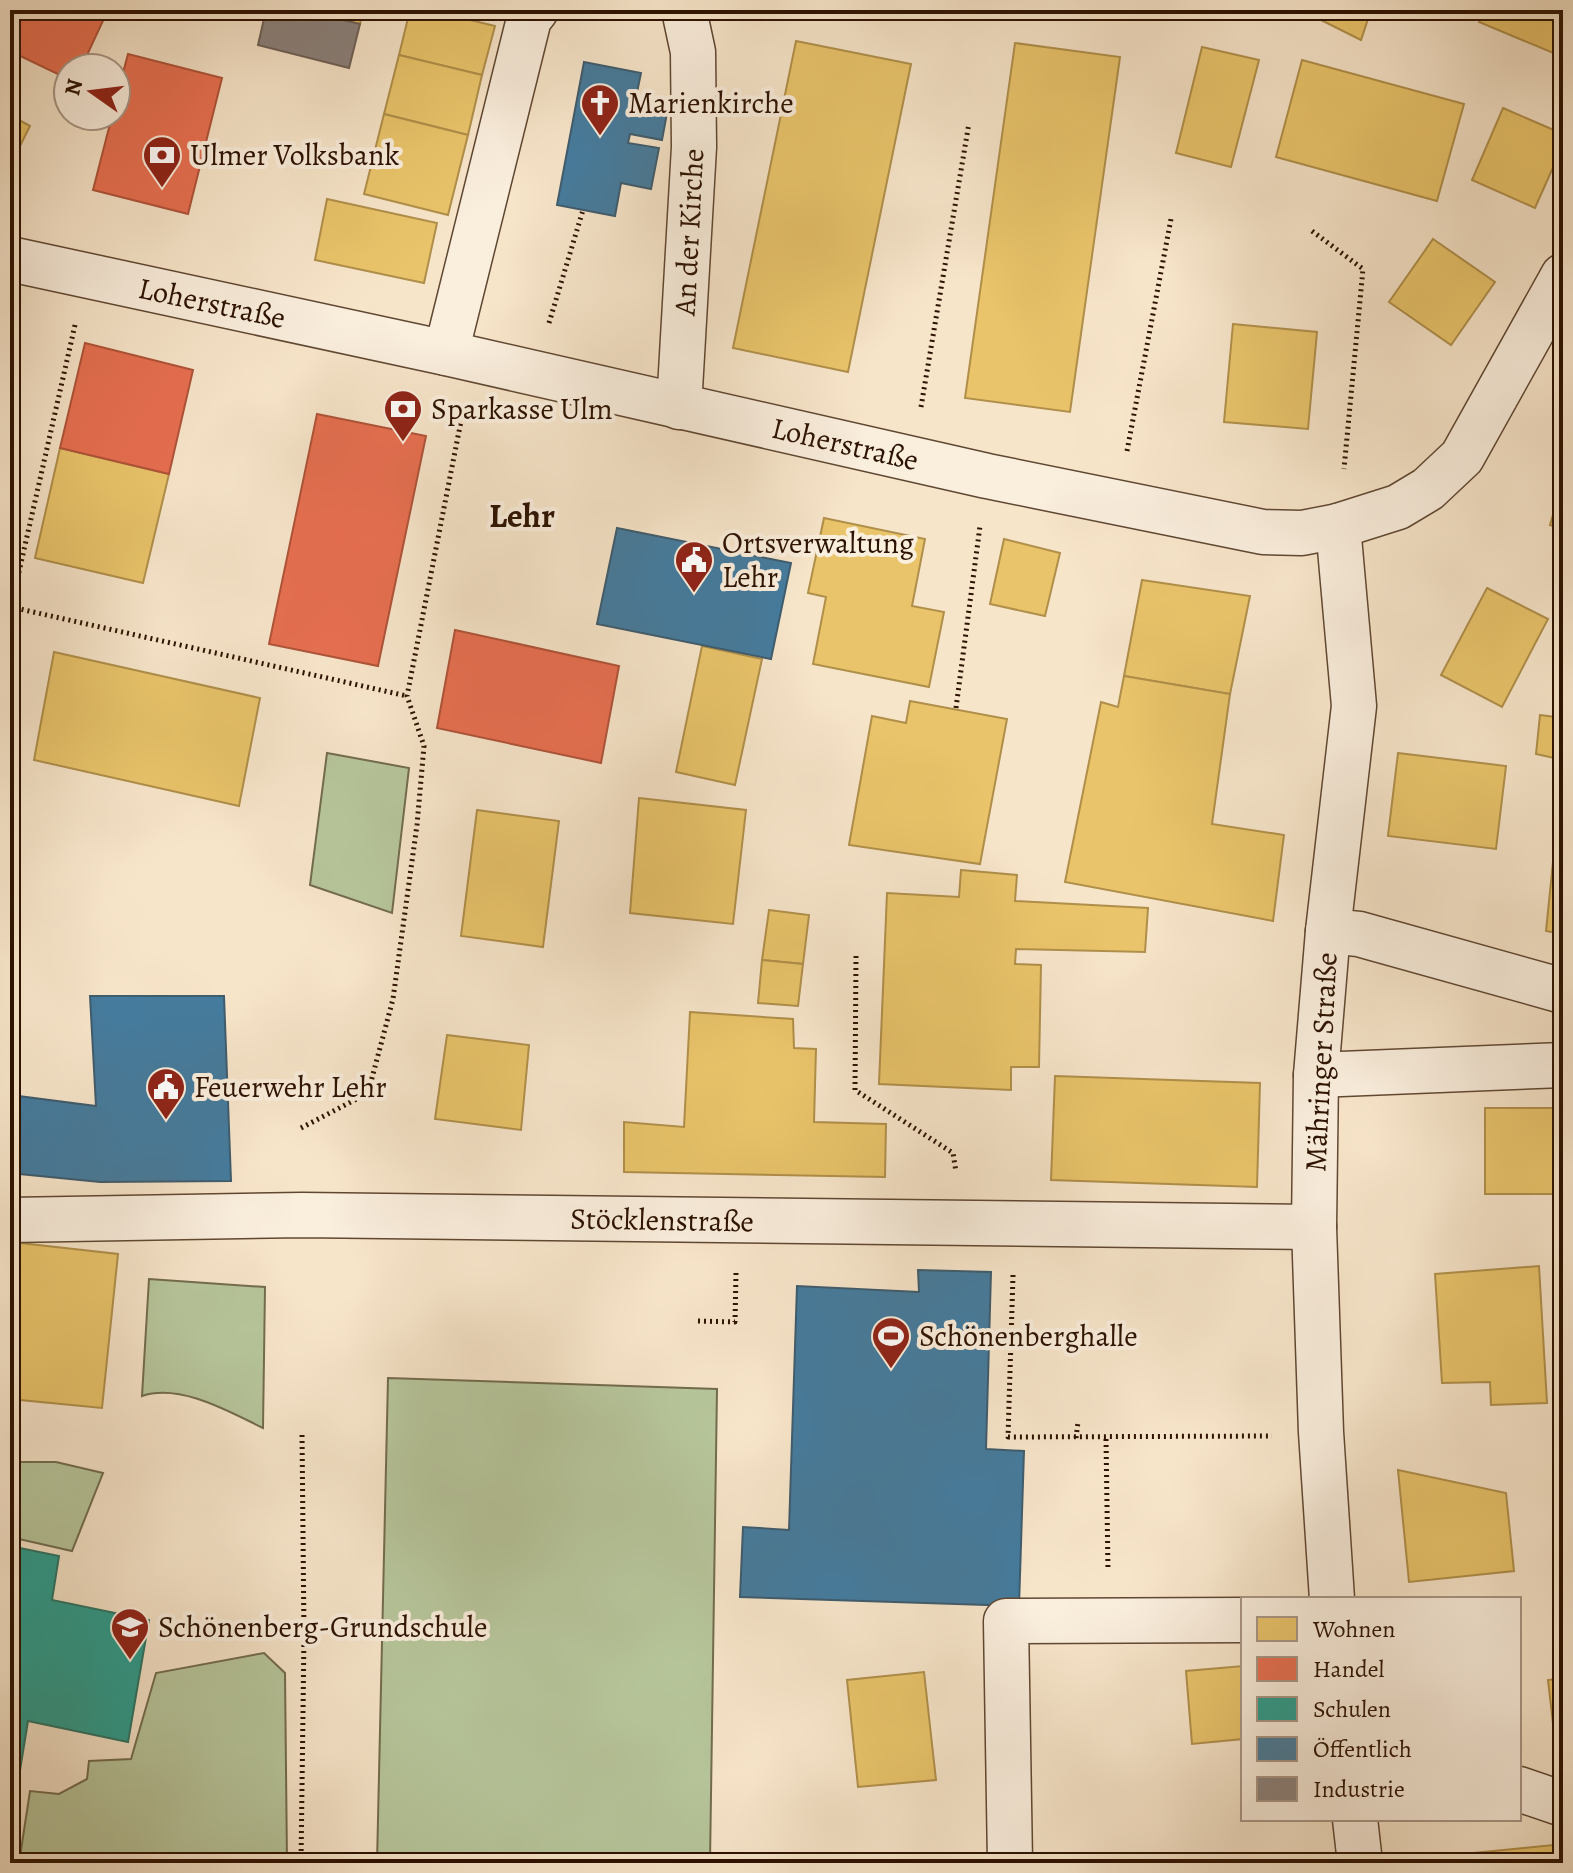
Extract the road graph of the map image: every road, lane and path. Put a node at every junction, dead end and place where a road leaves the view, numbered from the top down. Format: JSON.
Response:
{"nodes":[{"id":1,"x":536,"y":10,"type":"edge"},
{"id":2,"x":684,"y":10,"type":"edge"},
{"id":3,"x":969,"y":123,"type":"dead end"},
{"id":4,"x":583,"y":210,"type":"dead end"},
{"id":5,"x":1171,"y":219,"type":"dead end"},
{"id":6,"x":1312,"y":231,"type":"dead end"},
{"id":7,"x":10,"y":259,"type":"edge"},
{"id":8,"x":1563,"y":276,"type":"edge"},
{"id":9,"x":76,"y":321,"type":"dead end"},
{"id":10,"x":446,"y":353,"type":"junction"},
{"id":11,"x":533,"y":373,"type":"junction"},
{"id":12,"x":679,"y":407,"type":"junction"},
{"id":13,"x":458,"y":438,"type":"dead end"},
{"id":14,"x":912,"y":460,"type":"junction"},
{"id":15,"x":987,"y":476,"type":"junction"},
{"id":16,"x":1117,"y":503,"type":"junction"},
{"id":17,"x":1338,"y":526,"type":"junction"},
{"id":18,"x":10,"y":571,"type":"edge"},
{"id":19,"x":20,"y":573,"type":"junction"},
{"id":20,"x":407,"y":696,"type":"junction"},
{"id":21,"x":956,"y":708,"type":"dead end"},
{"id":22,"x":1328,"y":931,"type":"junction"},
{"id":23,"x":856,"y":956,"type":"dead end"},
{"id":24,"x":1563,"y":991,"type":"edge"},
{"id":25,"x":1563,"y":1065,"type":"edge"},
{"id":26,"x":1316,"y":1075,"type":"junction"},
{"id":27,"x":301,"y":1128,"type":"dead end"},
{"id":28,"x":10,"y":1220,"type":"edge"},
{"id":29,"x":737,"y":1221,"type":"junction"},
{"id":30,"x":964,"y":1224,"type":"junction"},
{"id":31,"x":1015,"y":1224,"type":"junction"},
{"id":32,"x":1314,"y":1227,"type":"junction"},
{"id":33,"x":698,"y":1321,"type":"dead end"},
{"id":34,"x":1078,"y":1422,"type":"dead end"},
{"id":35,"x":1321,"y":1432,"type":"junction"},
{"id":36,"x":302,"y":1433,"type":"dead end"},
{"id":37,"x":1076,"y":1438,"type":"junction"},
{"id":38,"x":1106,"y":1439,"type":"junction"},
{"id":39,"x":1108,"y":1578,"type":"dead end"},
{"id":40,"x":1332,"y":1597,"type":"edge"},
{"id":41,"x":1241,"y":1620,"type":"edge"},
{"id":42,"x":1521,"y":1790,"type":"edge"},
{"id":43,"x":1563,"y":1804,"type":"edge"},
{"id":44,"x":1355,"y":1821,"type":"edge"},
{"id":45,"x":301,"y":1863,"type":"edge"},
{"id":46,"x":1010,"y":1863,"type":"edge"},
{"id":47,"x":1360,"y":1863,"type":"edge"}],
"edges":[{"from":1,"to":10,"type":"street"},
{"from":2,"to":12,"type":"street","name":"An der Kirche"},
{"from":3,"to":14,"type":"path"},
{"from":4,"to":11,"type":"path"},
{"from":5,"to":16,"type":"path"},
{"from":6,"to":17,"type":"path"},
{"from":7,"to":10,"type":"street","name":"Loherstraße"},
{"from":8,"to":17,"type":"street","name":"Loherstraße"},
{"from":9,"to":19,"type":"path"},
{"from":10,"to":11,"type":"street","name":"Loherstraße"},
{"from":11,"to":12,"type":"street","name":"Loherstraße"},
{"from":12,"to":14,"type":"street","name":"Loherstraße"},
{"from":13,"to":20,"type":"path"},
{"from":14,"to":15,"type":"street","name":"Loherstraße"},
{"from":15,"to":16,"type":"street","name":"Loherstraße"},
{"from":15,"to":21,"type":"path"},
{"from":16,"to":17,"type":"street","name":"Loherstraße"},
{"from":17,"to":22,"type":"street","name":"Mähringer Straße"},
{"from":18,"to":19,"type":"path"},
{"from":19,"to":20,"type":"path"},
{"from":20,"to":27,"type":"path"},
{"from":22,"to":24,"type":"street"},
{"from":22,"to":26,"type":"street","name":"Mähringer Straße"},
{"from":23,"to":30,"type":"path"},
{"from":25,"to":26,"type":"street"},
{"from":26,"to":32,"type":"street","name":"Mähringer Straße"},
{"from":28,"to":29,"type":"street","name":"Stöcklenstraße"},
{"from":29,"to":30,"type":"street","name":"Stöcklenstraße"},
{"from":29,"to":33,"type":"path"},
{"from":30,"to":31,"type":"street","name":"Stöcklenstraße"},
{"from":31,"to":32,"type":"street","name":"Stöcklenstraße"},
{"from":31,"to":37,"type":"path"},
{"from":32,"to":35,"type":"street","name":"Mähringer Straße"},
{"from":34,"to":37,"type":"path"},
{"from":35,"to":38,"type":"path"},
{"from":35,"to":40,"type":"street","name":"Mähringer Straße"},
{"from":36,"to":45,"type":"path"},
{"from":37,"to":38,"type":"path"},
{"from":38,"to":39,"type":"path"},
{"from":41,"to":46,"type":"street"},
{"from":42,"to":43,"type":"street"},
{"from":44,"to":47,"type":"street"}]}
